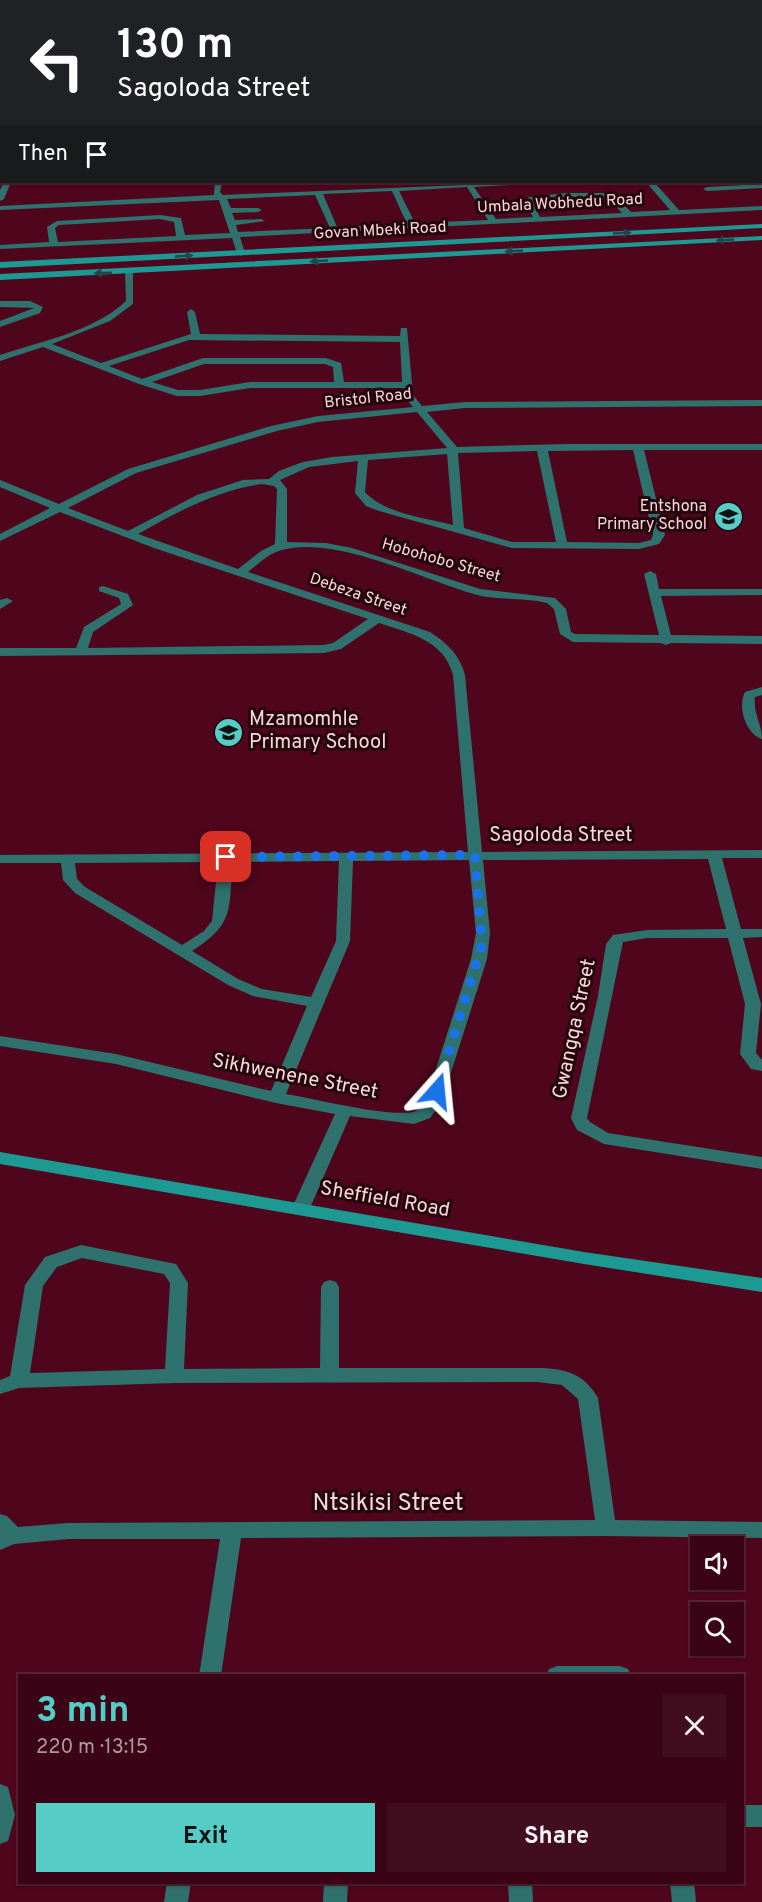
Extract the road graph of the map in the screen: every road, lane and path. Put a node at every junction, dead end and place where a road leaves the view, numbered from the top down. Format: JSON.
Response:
{"nodes":[{"id":1,"x":7,"y":183,"type":"edge"},
{"id":2,"x":218,"y":183,"type":"edge"},
{"id":3,"x":498,"y":183,"type":"edge"},
{"id":4,"x":651,"y":183,"type":"edge"},
{"id":5,"x":701,"y":183,"type":"edge"},
{"id":6,"x":469,"y":184,"type":"junction"},
{"id":7,"x":762,"y":186,"type":"edge"},
{"id":8,"x":394,"y":188,"type":"junction"},
{"id":9,"x":707,"y":189,"type":"junction"},
{"id":10,"x":318,"y":192,"type":"junction"},
{"id":11,"x":713,"y":196,"type":"dead end"},
{"id":12,"x":221,"y":197,"type":"junction"},
{"id":13,"x":0,"y":199,"type":"edge"},
{"id":14,"x":109,"y":203,"type":"junction"},
{"id":15,"x":720,"y":203,"type":"dead end"},
{"id":16,"x":0,"y":208,"type":"edge"},
{"id":17,"x":762,"y":208,"type":"edge"},
{"id":18,"x":258,"y":210,"type":"dead end"},
{"id":19,"x":726,"y":210,"type":"junction"},
{"id":20,"x":227,"y":211,"type":"junction"},
{"id":21,"x":677,"y":213,"type":"junction"},
{"id":22,"x":629,"y":215,"type":"junction"},
{"id":23,"x":112,"y":219,"type":"junction"},
{"id":24,"x":538,"y":220,"type":"junction"},
{"id":25,"x":261,"y":221,"type":"dead end"},
{"id":26,"x":494,"y":222,"type":"junction"},
{"id":27,"x":231,"y":223,"type":"junction"},
{"id":28,"x":762,"y":225,"type":"edge"},
{"id":29,"x":413,"y":227,"type":"junction"},
{"id":30,"x":335,"y":231,"type":"junction"},
{"id":31,"x":236,"y":236,"type":"junction"},
{"id":32,"x":182,"y":238,"type":"junction"},
{"id":33,"x":762,"y":238,"type":"edge"},
{"id":34,"x":54,"y":245,"type":"junction"},
{"id":35,"x":0,"y":247,"type":"edge"},
{"id":36,"x":241,"y":253,"type":"junction"},
{"id":37,"x":0,"y":265,"type":"edge"},
{"id":38,"x":129,"y":272,"type":"junction"},
{"id":39,"x":0,"y":277,"type":"edge"},
{"id":40,"x":0,"y":304,"type":"edge"},
{"id":41,"x":191,"y":312,"type":"dead end"},
{"id":42,"x":0,"y":324,"type":"edge"},
{"id":43,"x":196,"y":336,"type":"junction"},
{"id":44,"x":144,"y":339,"type":"dead end"},
{"id":45,"x":42,"y":343,"type":"junction"},
{"id":46,"x":157,"y":345,"type":"junction"},
{"id":47,"x":0,"y":358,"type":"edge"},
{"id":48,"x":100,"y":366,"type":"junction"},
{"id":49,"x":142,"y":382,"type":"junction"},
{"id":50,"x":339,"y":385,"type":"junction"},
{"id":51,"x":406,"y":385,"type":"junction"},
{"id":52,"x":762,"y":404,"type":"edge"},
{"id":53,"x":417,"y":408,"type":"junction"},
{"id":54,"x":762,"y":447,"type":"edge"},
{"id":55,"x":452,"y":448,"type":"junction"},
{"id":56,"x":543,"y":448,"type":"junction"},
{"id":57,"x":638,"y":448,"type":"junction"},
{"id":58,"x":363,"y":458,"type":"junction"},
{"id":59,"x":272,"y":481,"type":"junction"},
{"id":60,"x":0,"y":483,"type":"edge"},
{"id":61,"x":56,"y":508,"type":"junction"},
{"id":62,"x":459,"y":531,"type":"junction"},
{"id":63,"x":128,"y":535,"type":"junction"},
{"id":64,"x":0,"y":538,"type":"edge"},
{"id":65,"x":562,"y":545,"type":"junction"},
{"id":66,"x":281,"y":546,"type":"junction"},
{"id":67,"x":240,"y":573,"type":"junction"},
{"id":68,"x":650,"y":574,"type":"dead end"},
{"id":69,"x":104,"y":589,"type":"dead end"},
{"id":70,"x":762,"y":592,"type":"edge"},
{"id":71,"x":656,"y":593,"type":"junction"},
{"id":72,"x":377,"y":619,"type":"junction"},
{"id":73,"x":762,"y":640,"type":"edge"},
{"id":74,"x":666,"y":641,"type":"junction"},
{"id":75,"x":0,"y":652,"type":"edge"},
{"id":76,"x":81,"y":652,"type":"junction"},
{"id":77,"x":762,"y":691,"type":"edge"},
{"id":78,"x":762,"y":735,"type":"edge"},
{"id":79,"x":762,"y":854,"type":"edge"},
{"id":80,"x":475,"y":855,"type":"junction"},
{"id":81,"x":714,"y":855,"type":"junction"},
{"id":82,"x":345,"y":856,"type":"junction"},
{"id":83,"x":226,"y":857,"type":"junction"},
{"id":84,"x":67,"y":858,"type":"junction"},
{"id":85,"x":0,"y":859,"type":"edge"},
{"id":86,"x":762,"y":933,"type":"edge"},
{"id":87,"x":735,"y":934,"type":"junction"},
{"id":88,"x":182,"y":951,"type":"junction"},
{"id":89,"x":318,"y":1003,"type":"junction"},
{"id":90,"x":0,"y":1041,"type":"edge"},
{"id":91,"x":762,"y":1066,"type":"edge"},
{"id":92,"x":276,"y":1098,"type":"junction"},
{"id":93,"x":345,"y":1110,"type":"junction"},
{"id":94,"x":0,"y":1158,"type":"edge"},
{"id":95,"x":762,"y":1163,"type":"edge"},
{"id":96,"x":301,"y":1208,"type":"junction"},
{"id":97,"x":762,"y":1286,"type":"edge"},
{"id":98,"x":330,"y":1287,"type":"dead end"},
{"id":99,"x":174,"y":1376,"type":"junction"},
{"id":100,"x":328,"y":1376,"type":"junction"},
{"id":101,"x":20,"y":1381,"type":"junction"},
{"id":102,"x":0,"y":1387,"type":"edge"},
{"id":103,"x":606,"y":1528,"type":"junction"},
{"id":104,"x":232,"y":1530,"type":"junction"},
{"id":105,"x":762,"y":1530,"type":"edge"},
{"id":106,"x":5,"y":1533,"type":"edge"},
{"id":107,"x":210,"y":1674,"type":"edge"},
{"id":108,"x":0,"y":1795,"type":"edge"},
{"id":109,"x":744,"y":1816,"type":"edge"},
{"id":110,"x":762,"y":1816,"type":"edge"},
{"id":111,"x":0,"y":1833,"type":"edge"},
{"id":112,"x":179,"y":1884,"type":"edge"},
{"id":113,"x":336,"y":1884,"type":"edge"},
{"id":114,"x":520,"y":1884,"type":"edge"},
{"id":115,"x":682,"y":1884,"type":"edge"},
{"id":116,"x":176,"y":1902,"type":"edge"},
{"id":117,"x":335,"y":1902,"type":"edge"},
{"id":118,"x":521,"y":1902,"type":"edge"},
{"id":119,"x":684,"y":1902,"type":"edge"}],
"edges":[{"from":1,"to":13,"type":"street"},
{"from":2,"to":12,"type":"street"},
{"from":3,"to":6,"type":"street"},
{"from":4,"to":21,"type":"street"},
{"from":5,"to":9,"type":"street"},
{"from":6,"to":8,"type":"street"},
{"from":6,"to":26,"type":"street"},
{"from":7,"to":9,"type":"street"},
{"from":8,"to":10,"type":"street"},
{"from":8,"to":29,"type":"street"},
{"from":9,"to":11,"type":"street"},
{"from":10,"to":12,"type":"street"},
{"from":10,"to":30,"type":"street"},
{"from":12,"to":14,"type":"street"},
{"from":12,"to":20,"type":"street"},
{"from":14,"to":16,"type":"street"},
{"from":14,"to":23,"type":"street"},
{"from":15,"to":19,"type":"street"},
{"from":17,"to":19,"type":"street","name":"Umbala Wobhedu Road"},
{"from":18,"to":20,"type":"street"},
{"from":19,"to":21,"type":"street","name":"Umbala Wobhedu Road"},
{"from":20,"to":27,"type":"street"},
{"from":21,"to":22,"type":"street","name":"Umbala Wobhedu Road"},
{"from":22,"to":24,"type":"street","name":"Umbala Wobhedu Road"},
{"from":22,"to":24,"type":"street"},
{"from":23,"to":32,"type":"street"},
{"from":23,"to":34,"type":"street"},
{"from":24,"to":26,"type":"street","name":"Umbala Wobhedu Road"},
{"from":25,"to":27,"type":"street"},
{"from":26,"to":29,"type":"street","name":"Umbala Wobhedu Road"},
{"from":27,"to":31,"type":"street"},
{"from":36,"to":28,"type":"main road","name":"Govan Mbeki Road","one_way":true},
{"from":29,"to":30,"type":"street","name":"Umbala Wobhedu Road"},
{"from":30,"to":31,"type":"street","name":"Umbala Wobhedu Road"},
{"from":31,"to":32,"type":"street","name":"Umbala Wobhedu Road"},
{"from":31,"to":36,"type":"street"},
{"from":32,"to":34,"type":"street","name":"Umbala Wobhedu Road"},
{"from":33,"to":38,"type":"main road","name":"Govan Mbeki Road","one_way":true},
{"from":34,"to":35,"type":"street","name":"Umbala Wobhedu Road"},
{"from":37,"to":36,"type":"main road","name":"Govan Mbeki Road","one_way":true},
{"from":38,"to":39,"type":"main road","name":"Govan Mbeki Road","one_way":true},
{"from":38,"to":45,"type":"street"},
{"from":40,"to":42,"type":"street"},
{"from":41,"to":43,"type":"street"},
{"from":43,"to":46,"type":"street"},
{"from":43,"to":51,"type":"street"},
{"from":44,"to":46,"type":"street"},
{"from":45,"to":47,"type":"street"},
{"from":45,"to":48,"type":"street"},
{"from":46,"to":48,"type":"street"},
{"from":48,"to":49,"type":"street"},
{"from":49,"to":50,"type":"street"},
{"from":49,"to":50,"type":"street"},
{"from":50,"to":51,"type":"street"},
{"from":51,"to":53,"type":"street"},
{"from":52,"to":53,"type":"street","name":"Bristol Road"},
{"from":53,"to":55,"type":"street"},
{"from":53,"to":61,"type":"street","name":"Bristol Road"},
{"from":54,"to":57,"type":"street"},
{"from":55,"to":56,"type":"street"},
{"from":55,"to":58,"type":"street"},
{"from":55,"to":62,"type":"street"},
{"from":56,"to":57,"type":"street"},
{"from":56,"to":65,"type":"street"},
{"from":57,"to":65,"type":"street"},
{"from":58,"to":59,"type":"street"},
{"from":58,"to":62,"type":"street"},
{"from":59,"to":63,"type":"street"},
{"from":59,"to":66,"type":"street"},
{"from":60,"to":61,"type":"street","name":"Debeza Street"},
{"from":61,"to":63,"type":"street","name":"Debeza Street"},
{"from":61,"to":64,"type":"street","name":"Bristol Road"},
{"from":62,"to":65,"type":"street"},
{"from":63,"to":67,"type":"street","name":"Debeza Street"},
{"from":66,"to":67,"type":"street","name":"Hobohobo Street"},
{"from":66,"to":74,"type":"street","name":"Hobohobo Street"},
{"from":67,"to":72,"type":"street","name":"Debeza Street"},
{"from":68,"to":71,"type":"street"},
{"from":69,"to":76,"type":"street"},
{"from":70,"to":71,"type":"street"},
{"from":71,"to":74,"type":"street"},
{"from":72,"to":76,"type":"street"},
{"from":72,"to":80,"type":"street","name":"Debeza Street"},
{"from":73,"to":74,"type":"street","name":"Hobohobo Street"},
{"from":75,"to":76,"type":"street"},
{"from":77,"to":78,"type":"street"},
{"from":79,"to":81,"type":"street","name":"Sagoloda Street"},
{"from":80,"to":81,"type":"street","name":"Sagoloda Street"},
{"from":80,"to":82,"type":"street","name":"Sagoloda Street"},
{"from":80,"to":93,"type":"street","name":"Sikhwenene Street"},
{"from":81,"to":87,"type":"street"},
{"from":82,"to":83,"type":"street","name":"Sagoloda Street"},
{"from":82,"to":89,"type":"street"},
{"from":83,"to":84,"type":"street","name":"Sagoloda Street"},
{"from":83,"to":88,"type":"street"},
{"from":84,"to":85,"type":"street","name":"Sagoloda Street"},
{"from":84,"to":88,"type":"street"},
{"from":86,"to":87,"type":"street","name":"Gwangqa Street"},
{"from":87,"to":91,"type":"street"},
{"from":87,"to":95,"type":"street","name":"Gwangqa Street"},
{"from":88,"to":89,"type":"street"},
{"from":89,"to":92,"type":"street"},
{"from":90,"to":92,"type":"street","name":"Sikhwenene Street"},
{"from":92,"to":93,"type":"street","name":"Sikhwenene Street"},
{"from":93,"to":96,"type":"street"},
{"from":94,"to":96,"type":"main road","name":"Sheffield Road"},
{"from":96,"to":97,"type":"main road","name":"Sheffield Road"},
{"from":98,"to":100,"type":"street"},
{"from":99,"to":100,"type":"street"},
{"from":99,"to":101,"type":"street"},
{"from":99,"to":101,"type":"street"},
{"from":100,"to":103,"type":"street"},
{"from":101,"to":102,"type":"street"},
{"from":103,"to":104,"type":"street","name":"Ntsikisi Street"},
{"from":103,"to":105,"type":"street","name":"Ntsikisi Street"},
{"from":104,"to":106,"type":"street","name":"Ntsikisi Street"},
{"from":104,"to":107,"type":"street"},
{"from":108,"to":111,"type":"street"},
{"from":109,"to":110,"type":"street"},
{"from":112,"to":116,"type":"street"},
{"from":113,"to":117,"type":"street"},
{"from":114,"to":118,"type":"street"},
{"from":115,"to":119,"type":"street"}]}
